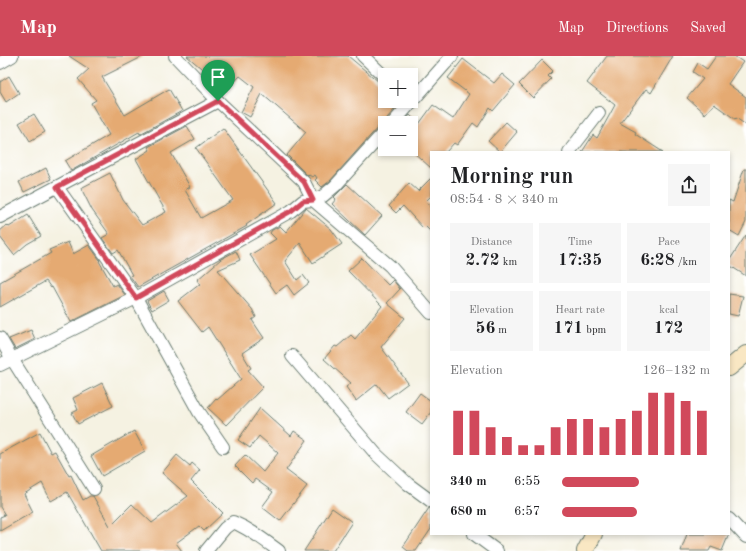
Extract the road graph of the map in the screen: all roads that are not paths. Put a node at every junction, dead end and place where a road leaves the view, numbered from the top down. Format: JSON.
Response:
{"nodes":[{"id":1,"x":12,"y":56,"type":"edge"},
{"id":2,"x":175,"y":56,"type":"edge"},
{"id":3,"x":363,"y":56,"type":"edge"},
{"id":4,"x":452,"y":56,"type":"edge"},
{"id":5,"x":0,"y":62,"type":"edge"},
{"id":6,"x":378,"y":70,"type":"edge"},
{"id":7,"x":418,"y":94,"type":"edge"},
{"id":8,"x":218,"y":101,"type":"junction"},
{"id":9,"x":406,"y":108,"type":"edge"},
{"id":10,"x":599,"y":113,"type":"dead end"},
{"id":11,"x":399,"y":116,"type":"edge"},
{"id":12,"x":378,"y":139,"type":"edge"},
{"id":13,"x":570,"y":151,"type":"edge"},
{"id":14,"x":57,"y":187,"type":"junction"},
{"id":15,"x":313,"y":200,"type":"junction"},
{"id":16,"x":0,"y":217,"type":"edge"},
{"id":17,"x":136,"y":298,"type":"junction"},
{"id":18,"x":430,"y":312,"type":"edge"},
{"id":19,"x":0,"y":338,"type":"edge"},
{"id":20,"x":292,"y":356,"type":"dead end"},
{"id":21,"x":745,"y":356,"type":"edge"},
{"id":22,"x":12,"y":359,"type":"junction"},
{"id":23,"x":0,"y":365,"type":"edge"},
{"id":24,"x":730,"y":367,"type":"edge"},
{"id":25,"x":223,"y":447,"type":"dead end"},
{"id":26,"x":94,"y":489,"type":"dead end"},
{"id":27,"x":430,"y":500,"type":"edge"},
{"id":28,"x":730,"y":520,"type":"edge"},
{"id":29,"x":475,"y":535,"type":"edge"},
{"id":30,"x":593,"y":535,"type":"edge"},
{"id":31,"x":746,"y":537,"type":"edge"},
{"id":32,"x":206,"y":551,"type":"edge"},
{"id":33,"x":279,"y":551,"type":"edge"},
{"id":34,"x":497,"y":551,"type":"edge"},
{"id":35,"x":585,"y":551,"type":"edge"}],
"edges":[{"from":1,"to":5,"type":"street"},
{"from":2,"to":8,"type":"street"},
{"from":3,"to":6,"type":"street"},
{"from":4,"to":7,"type":"street"},
{"from":8,"to":14,"type":"street"},
{"from":8,"to":15,"type":"street"},
{"from":9,"to":11,"type":"street"},
{"from":10,"to":13,"type":"street"},
{"from":12,"to":15,"type":"street"},
{"from":14,"to":16,"type":"street"},
{"from":14,"to":17,"type":"street"},
{"from":15,"to":17,"type":"street"},
{"from":15,"to":18,"type":"street"},
{"from":17,"to":22,"type":"street"},
{"from":17,"to":25,"type":"street"},
{"from":19,"to":22,"type":"street"},
{"from":20,"to":27,"type":"street"},
{"from":21,"to":24,"type":"street"},
{"from":22,"to":23,"type":"street"},
{"from":22,"to":26,"type":"street"},
{"from":28,"to":31,"type":"street"},
{"from":29,"to":34,"type":"street"},
{"from":30,"to":35,"type":"street"},
{"from":32,"to":33,"type":"street"}]}
